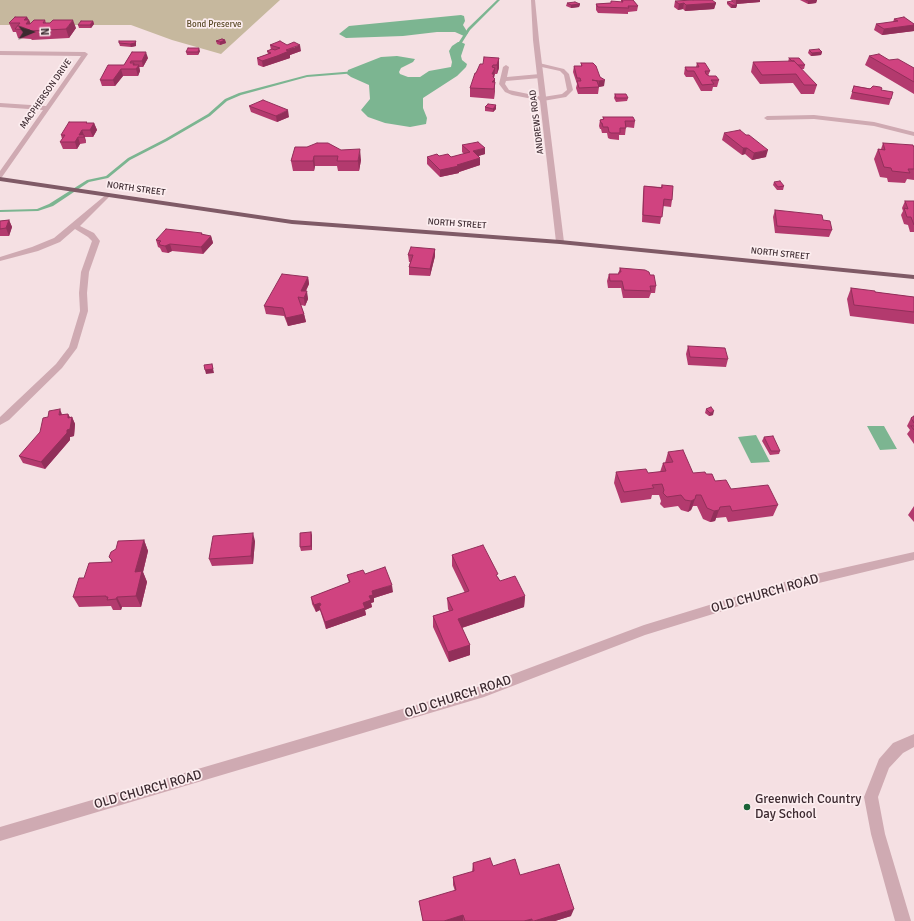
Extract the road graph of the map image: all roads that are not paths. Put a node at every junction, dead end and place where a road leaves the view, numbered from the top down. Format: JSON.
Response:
{"nodes":[{"id":1,"x":533,"y":0,"type":"edge"},
{"id":2,"x":0,"y":53,"type":"edge"},
{"id":3,"x":539,"y":65,"type":"junction"},
{"id":4,"x":506,"y":67,"type":"dead end"},
{"id":5,"x":540,"y":76,"type":"junction"},
{"id":6,"x":503,"y":80,"type":"junction"},
{"id":7,"x":543,"y":99,"type":"junction"},
{"id":8,"x":0,"y":105,"type":"edge"},
{"id":9,"x":48,"y":108,"type":"junction"},
{"id":10,"x":767,"y":118,"type":"dead end"},
{"id":11,"x":914,"y":134,"type":"edge"},
{"id":12,"x":0,"y":176,"type":"edge"},
{"id":13,"x":0,"y":179,"type":"edge"},
{"id":14,"x":108,"y":195,"type":"junction"},
{"id":15,"x":75,"y":226,"type":"junction"},
{"id":16,"x":560,"y":242,"type":"junction"},
{"id":17,"x":0,"y":259,"type":"edge"},
{"id":18,"x":914,"y":277,"type":"edge"},
{"id":19,"x":0,"y":422,"type":"edge"},
{"id":20,"x":914,"y":556,"type":"edge"},
{"id":21,"x":914,"y":740,"type":"edge"},
{"id":22,"x":0,"y":834,"type":"edge"},
{"id":23,"x":904,"y":921,"type":"edge"}],
"edges":[{"from":1,"to":3,"type":"street","name":"ANDREWS ROAD"},
{"from":2,"to":9,"type":"street","name":"MACPHERSON DRIVE"},
{"from":3,"to":5,"type":"street","name":"ANDREWS ROAD"},
{"from":3,"to":7,"type":"street"},
{"from":4,"to":6,"type":"street"},
{"from":5,"to":6,"type":"street"},
{"from":5,"to":7,"type":"street","name":"ANDREWS ROAD"},
{"from":6,"to":7,"type":"street"},
{"from":7,"to":16,"type":"street","name":"ANDREWS ROAD"},
{"from":8,"to":9,"type":"street"},
{"from":9,"to":12,"type":"street","name":"MACPHERSON DRIVE"},
{"from":10,"to":11,"type":"street"},
{"from":13,"to":14,"type":"main road","name":"NORTH STREET"},
{"from":14,"to":15,"type":"street"},
{"from":14,"to":16,"type":"main road","name":"NORTH STREET"},
{"from":15,"to":17,"type":"street"},
{"from":15,"to":19,"type":"street"},
{"from":16,"to":18,"type":"main road","name":"NORTH STREET"},
{"from":20,"to":22,"type":"street","name":"OLD CHURCH ROAD"},
{"from":21,"to":23,"type":"street"}]}
